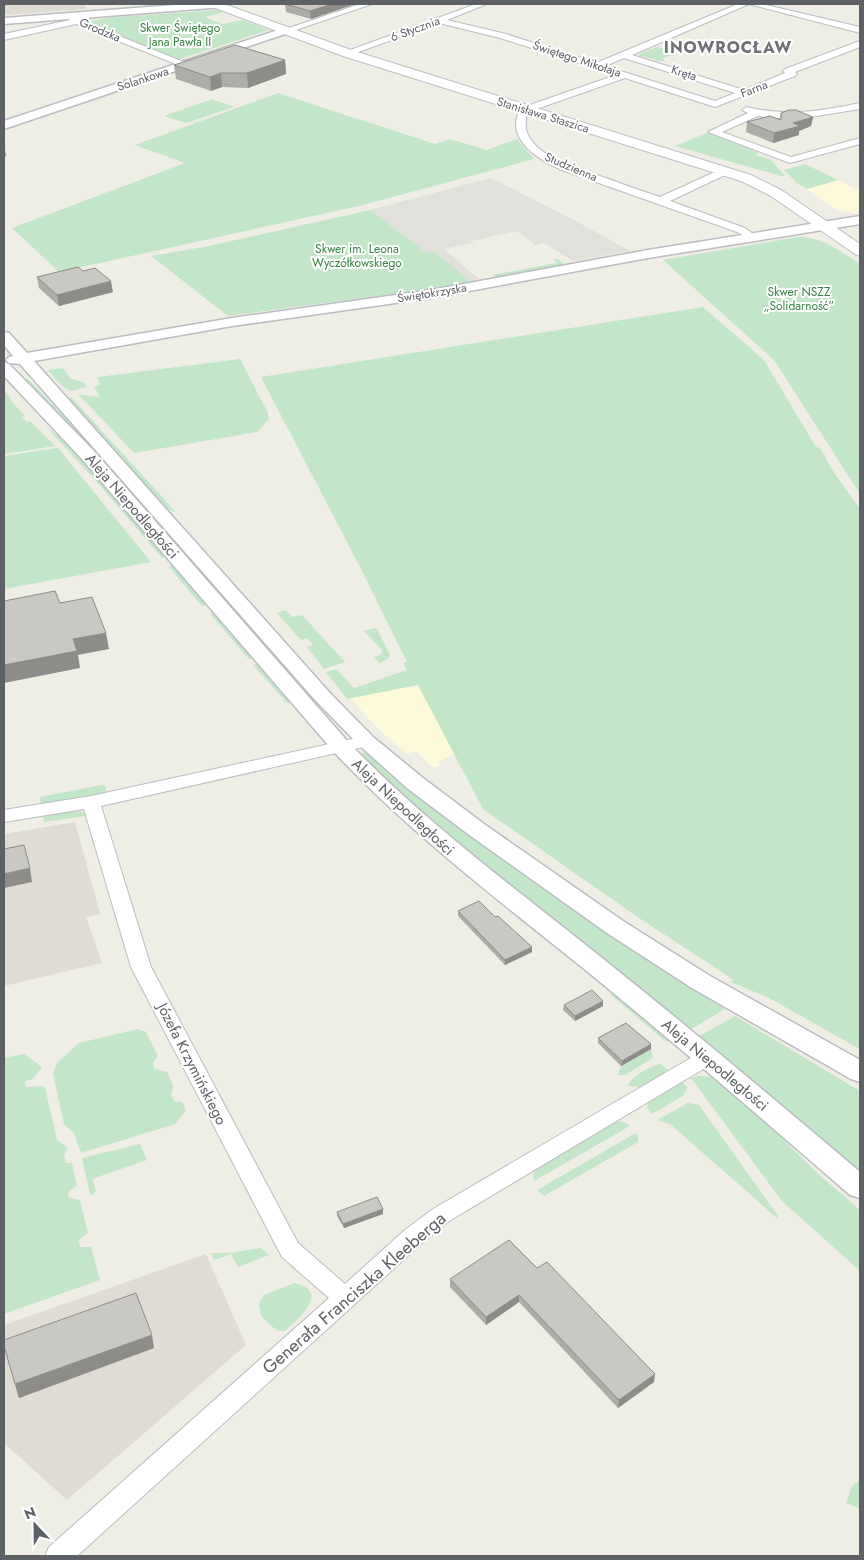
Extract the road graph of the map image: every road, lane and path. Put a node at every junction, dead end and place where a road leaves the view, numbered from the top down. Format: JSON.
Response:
{"nodes":[{"id":1,"x":221,"y":4,"type":"edge"},
{"id":2,"x":368,"y":4,"type":"edge"},
{"id":3,"x":483,"y":4,"type":"edge"},
{"id":4,"x":745,"y":4,"type":"edge"},
{"id":5,"x":753,"y":4,"type":"edge"},
{"id":6,"x":74,"y":18,"type":"junction"},
{"id":7,"x":438,"y":20,"type":"junction"},
{"id":8,"x":4,"y":21,"type":"edge"},
{"id":9,"x":288,"y":30,"type":"junction"},
{"id":10,"x":860,"y":30,"type":"edge"},
{"id":11,"x":4,"y":37,"type":"edge"},
{"id":12,"x":860,"y":44,"type":"edge"},
{"id":13,"x":850,"y":48,"type":"junction"},
{"id":14,"x":860,"y":51,"type":"edge"},
{"id":15,"x":351,"y":52,"type":"junction"},
{"id":16,"x":624,"y":56,"type":"junction"},
{"id":17,"x":186,"y":65,"type":"junction"},
{"id":18,"x":598,"y":66,"type":"junction"},
{"id":19,"x":626,"y":75,"type":"junction"},
{"id":20,"x":745,"y":93,"type":"junction"},
{"id":21,"x":718,"y":103,"type":"junction"},
{"id":22,"x":860,"y":106,"type":"edge"},
{"id":23,"x":528,"y":108,"type":"junction"},
{"id":24,"x":757,"y":113,"type":"junction"},
{"id":25,"x":4,"y":125,"type":"edge"},
{"id":26,"x":860,"y":141,"type":"edge"},
{"id":27,"x":721,"y":173,"type":"dead end"},
{"id":28,"x":661,"y":201,"type":"junction"},
{"id":29,"x":860,"y":220,"type":"edge"},
{"id":30,"x":840,"y":224,"type":"junction"},
{"id":31,"x":824,"y":226,"type":"junction"},
{"id":32,"x":860,"y":237,"type":"edge"},
{"id":33,"x":751,"y":238,"type":"junction"},
{"id":34,"x":860,"y":251,"type":"edge"},
{"id":35,"x":4,"y":336,"type":"edge"},
{"id":36,"x":23,"y":358,"type":"junction"},
{"id":37,"x":4,"y":363,"type":"edge"},
{"id":38,"x":4,"y":367,"type":"edge"},
{"id":39,"x":366,"y":741,"type":"junction"},
{"id":40,"x":342,"y":748,"type":"junction"},
{"id":41,"x":91,"y":802,"type":"junction"},
{"id":42,"x":4,"y":816,"type":"edge"},
{"id":43,"x":708,"y":1057,"type":"junction"},
{"id":44,"x":860,"y":1072,"type":"edge"},
{"id":45,"x":860,"y":1187,"type":"edge"},
{"id":46,"x":345,"y":1298,"type":"junction"},
{"id":47,"x":58,"y":1556,"type":"edge"}],
"edges":[{"from":1,"to":6,"type":"street"},
{"from":1,"to":9,"type":"main road","name":"Stanisława Staszica"},
{"from":2,"to":9,"type":"street","name":"Solankowa"},
{"from":3,"to":7,"type":"street","name":"6 Stycznia"},
{"from":4,"to":16,"type":"street"},
{"from":5,"to":10,"type":"street"},
{"from":6,"to":8,"type":"street"},
{"from":6,"to":11,"type":"street"},
{"from":6,"to":17,"type":"street","name":"Grodzka"},
{"from":7,"to":15,"type":"street","name":"6 Stycznia"},
{"from":7,"to":18,"type":"street","name":"Świętego Mikołaja"},
{"from":9,"to":15,"type":"main road","name":"Stanisława Staszica"},
{"from":9,"to":17,"type":"street","name":"Solankowa"},
{"from":12,"to":13,"type":"street"},
{"from":13,"to":14,"type":"street"},
{"from":13,"to":20,"type":"street","name":"Farna"},
{"from":15,"to":23,"type":"main road","name":"Stanisława Staszica"},
{"from":16,"to":18,"type":"street"},
{"from":16,"to":20,"type":"street","name":"Kręta"},
{"from":17,"to":25,"type":"street","name":"Solankowa"},
{"from":18,"to":19,"type":"street","name":"Świętego Mikołaja"},
{"from":19,"to":21,"type":"street","name":"Świętego Mikołaja"},
{"from":19,"to":23,"type":"street"},
{"from":20,"to":21,"type":"street","name":"Farna"},
{"from":21,"to":24,"type":"street","name":"Świętego Mikołaja"},
{"from":22,"to":24,"type":"street"},
{"from":23,"to":28,"type":"street","name":"Studzienna"},
{"from":23,"to":30,"type":"main road","name":"Stanisława Staszica"},
{"from":23,"to":31,"type":"main road","name":"Stanisława Staszica"},
{"from":24,"to":26,"type":"street"},
{"from":27,"to":28,"type":"street"},
{"from":28,"to":33,"type":"street","name":"Studzienna"},
{"from":29,"to":30,"type":"street","name":"Świętokrzyska"},
{"from":30,"to":31,"type":"street","name":"Świętokrzyska"},
{"from":30,"to":32,"type":"main road","name":"Stanisława Staszica"},
{"from":31,"to":33,"type":"street","name":"Świętokrzyska"},
{"from":31,"to":34,"type":"main road","name":"Stanisława Staszica"},
{"from":33,"to":36,"type":"street","name":"Świętokrzyska"},
{"from":35,"to":36,"type":"street","name":"Aleja Niepodległości"},
{"from":36,"to":37,"type":"street","name":"Świętokrzyska"},
{"from":36,"to":39,"type":"street","name":"Aleja Niepodległości"},
{"from":38,"to":40,"type":"street","name":"Aleja Niepodległości"},
{"from":39,"to":40,"type":"street"},
{"from":39,"to":44,"type":"street","name":"Aleja Niepodległości"},
{"from":40,"to":41,"type":"street"},
{"from":40,"to":43,"type":"street","name":"Aleja Niepodległości"},
{"from":41,"to":42,"type":"street"},
{"from":41,"to":46,"type":"street","name":"Józefa Krzymińskiego"},
{"from":43,"to":45,"type":"street","name":"Aleja Niepodległości"},
{"from":43,"to":46,"type":"street","name":"Generała Franciszka Kleeberga"},
{"from":46,"to":47,"type":"street","name":"Generała Franciszka Kleeberga"}]}
